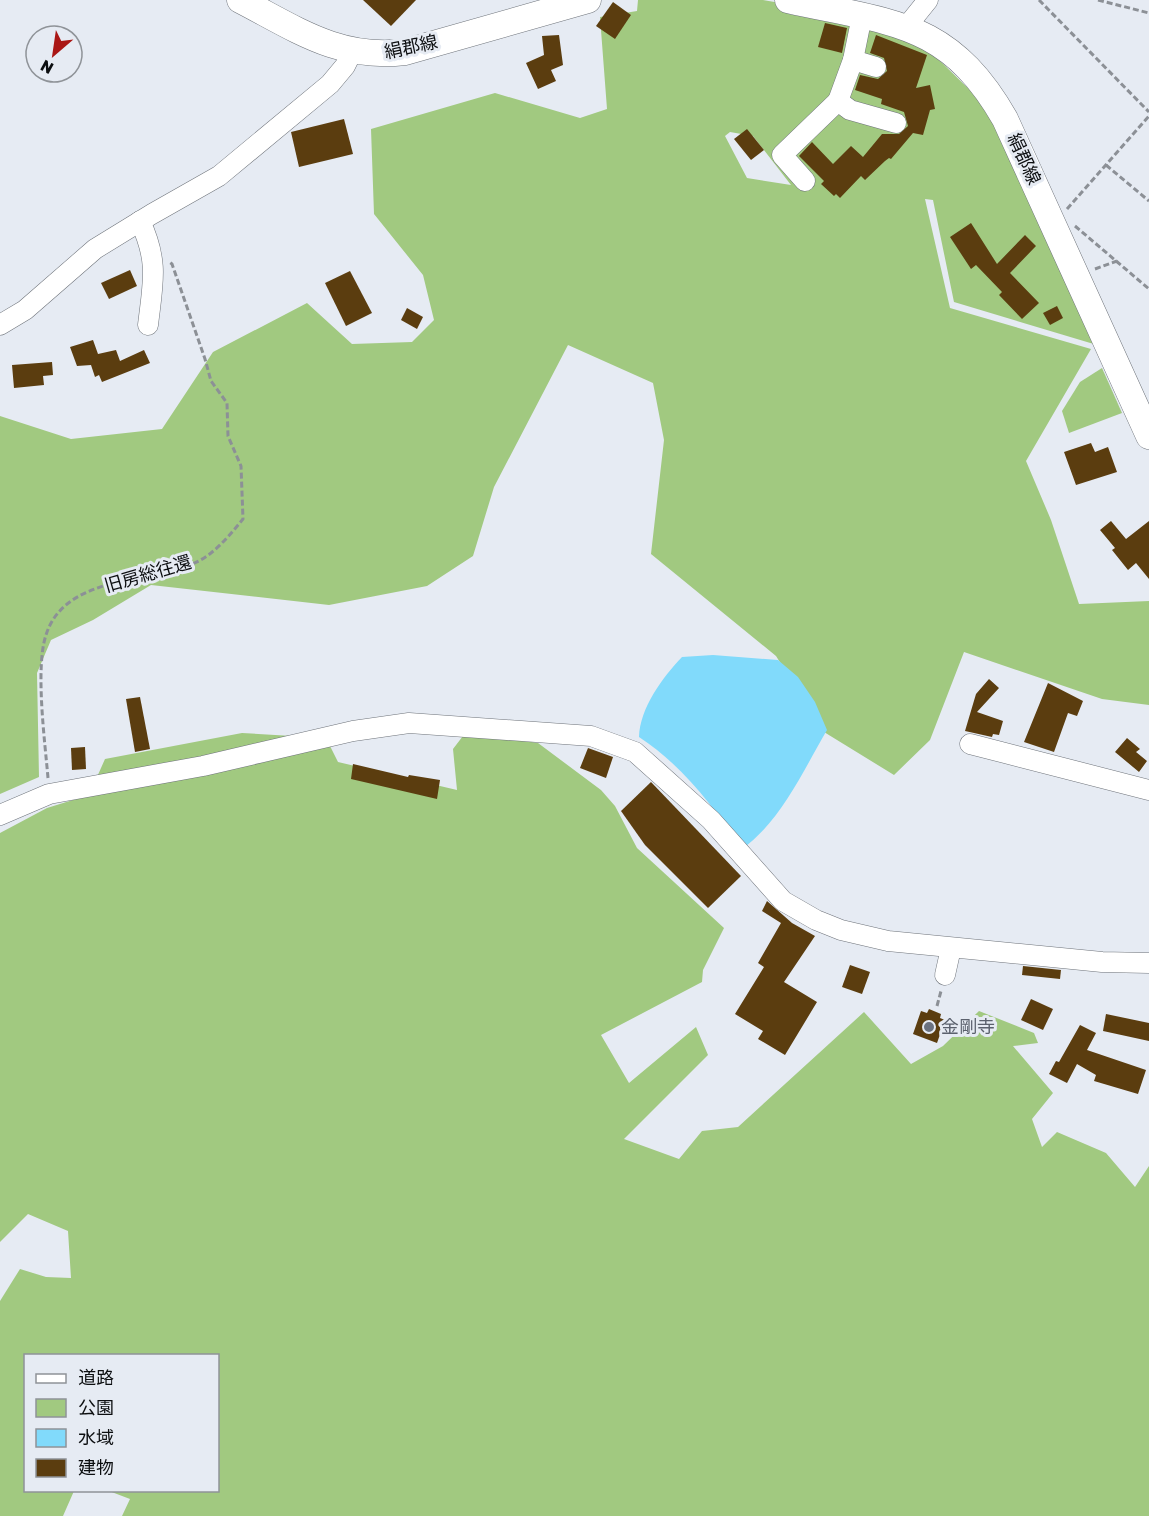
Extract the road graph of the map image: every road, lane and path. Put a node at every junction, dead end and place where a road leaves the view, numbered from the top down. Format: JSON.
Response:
{"nodes":[{"id":1,"x":240,"y":0,"type":"edge"},
{"id":2,"x":588,"y":0,"type":"edge"},
{"id":3,"x":788,"y":0,"type":"edge"},
{"id":4,"x":928,"y":0,"type":"edge"},
{"id":5,"x":1039,"y":0,"type":"edge"},
{"id":6,"x":1098,"y":0,"type":"edge"},
{"id":7,"x":1149,"y":13,"type":"edge"},
{"id":8,"x":862,"y":16,"type":"junction"},
{"id":9,"x":907,"y":26,"type":"junction"},
{"id":10,"x":352,"y":52,"type":"junction"},
{"id":11,"x":853,"y":60,"type":"junction"},
{"id":12,"x":876,"y":67,"type":"dead end"},
{"id":13,"x":838,"y":101,"type":"junction"},
{"id":14,"x":1149,"y":114,"type":"edge"},
{"id":15,"x":896,"y":123,"type":"dead end"},
{"id":16,"x":1106,"y":165,"type":"junction"},
{"id":17,"x":805,"y":181,"type":"dead end"},
{"id":18,"x":1149,"y":201,"type":"edge"},
{"id":19,"x":140,"y":221,"type":"junction"},
{"id":20,"x":1064,"y":224,"type":"junction"},
{"id":21,"x":152,"y":246,"type":"junction"},
{"id":22,"x":1149,"y":289,"type":"edge"},
{"id":23,"x":0,"y":325,"type":"edge"},
{"id":24,"x":148,"y":325,"type":"dead end"},
{"id":25,"x":1149,"y":436,"type":"edge"},
{"id":26,"x":970,"y":744,"type":"dead end"},
{"id":27,"x":1149,"y":790,"type":"edge"},
{"id":28,"x":49,"y":795,"type":"junction"},
{"id":29,"x":0,"y":815,"type":"edge"},
{"id":30,"x":951,"y":948,"type":"junction"},
{"id":31,"x":1149,"y":963,"type":"edge"},
{"id":32,"x":945,"y":975,"type":"dead end"}],
"edges":[{"from":1,"to":10,"type":"main road","name":"絹郡線"},
{"from":2,"to":10,"type":"main road","name":"絹郡線"},
{"from":3,"to":8,"type":"main road","name":"絹郡線"},
{"from":4,"to":9,"type":"street"},
{"from":5,"to":14,"type":"path"},
{"from":6,"to":7,"type":"path"},
{"from":8,"to":9,"type":"main road","name":"絹郡線"},
{"from":8,"to":11,"type":"street"},
{"from":9,"to":20,"type":"main road","name":"絹郡線"},
{"from":10,"to":19,"type":"street"},
{"from":11,"to":12,"type":"street"},
{"from":11,"to":13,"type":"street"},
{"from":13,"to":15,"type":"street"},
{"from":13,"to":17,"type":"street"},
{"from":14,"to":16,"type":"path"},
{"from":16,"to":18,"type":"path"},
{"from":16,"to":20,"type":"path"},
{"from":19,"to":21,"type":"street"},
{"from":19,"to":23,"type":"street"},
{"from":20,"to":22,"type":"path"},
{"from":20,"to":25,"type":"main road","name":"絹郡線"},
{"from":21,"to":24,"type":"street"},
{"from":21,"to":28,"type":"path","name":"旧房総往還"},
{"from":26,"to":27,"type":"street"},
{"from":28,"to":29,"type":"street"},
{"from":28,"to":30,"type":"street"},
{"from":30,"to":31,"type":"street"},
{"from":30,"to":32,"type":"street"}]}
